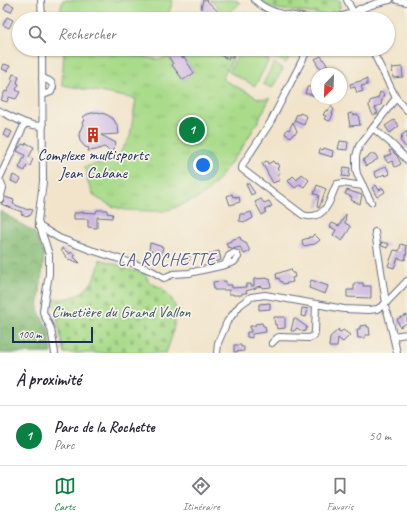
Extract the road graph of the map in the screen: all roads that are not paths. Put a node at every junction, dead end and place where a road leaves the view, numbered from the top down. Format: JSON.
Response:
{"nodes":[{"id":1,"x":41,"y":0,"type":"edge"},
{"id":2,"x":255,"y":0,"type":"edge"},
{"id":3,"x":347,"y":0,"type":"edge"},
{"id":4,"x":390,"y":0,"type":"edge"},
{"id":5,"x":397,"y":0,"type":"edge"},
{"id":6,"x":407,"y":2,"type":"edge"},
{"id":7,"x":356,"y":11,"type":"junction"},
{"id":8,"x":42,"y":12,"type":"edge"},
{"id":9,"x":275,"y":12,"type":"edge"},
{"id":10,"x":353,"y":12,"type":"edge"},
{"id":11,"x":42,"y":56,"type":"edge"},
{"id":12,"x":304,"y":56,"type":"edge"},
{"id":13,"x":375,"y":56,"type":"edge"},
{"id":14,"x":42,"y":78,"type":"junction"},
{"id":15,"x":43,"y":95,"type":"junction"},
{"id":16,"x":396,"y":98,"type":"junction"},
{"id":17,"x":407,"y":110,"type":"edge"},
{"id":18,"x":0,"y":111,"type":"edge"},
{"id":19,"x":25,"y":123,"type":"junction"},
{"id":20,"x":43,"y":126,"type":"junction"},
{"id":21,"x":373,"y":128,"type":"junction"},
{"id":22,"x":407,"y":160,"type":"edge"},
{"id":23,"x":0,"y":178,"type":"edge"},
{"id":24,"x":0,"y":182,"type":"edge"},
{"id":25,"x":363,"y":186,"type":"junction"},
{"id":26,"x":0,"y":199,"type":"edge"},
{"id":27,"x":371,"y":202,"type":"dead end"},
{"id":28,"x":39,"y":226,"type":"junction"},
{"id":29,"x":375,"y":232,"type":"dead end"},
{"id":30,"x":225,"y":265,"type":"dead end"},
{"id":31,"x":407,"y":280,"type":"edge"},
{"id":32,"x":316,"y":304,"type":"junction"},
{"id":33,"x":385,"y":304,"type":"junction"},
{"id":34,"x":407,"y":334,"type":"edge"},
{"id":35,"x":393,"y":336,"type":"junction"},
{"id":36,"x":272,"y":343,"type":"dead end"},
{"id":37,"x":54,"y":353,"type":"edge"},
{"id":38,"x":216,"y":353,"type":"edge"},
{"id":39,"x":397,"y":353,"type":"edge"}],
"edges":[{"from":1,"to":8,"type":"street"},
{"from":2,"to":9,"type":"street"},
{"from":3,"to":7,"type":"street"},
{"from":4,"to":7,"type":"street"},
{"from":5,"to":6,"type":"street"},
{"from":7,"to":10,"type":"street"},
{"from":11,"to":14,"type":"street"},
{"from":12,"to":25,"type":"street"},
{"from":13,"to":16,"type":"street"},
{"from":14,"to":15,"type":"street"},
{"from":14,"to":15,"type":"street"},
{"from":15,"to":20,"type":"street"},
{"from":16,"to":17,"type":"street"},
{"from":16,"to":21,"type":"street"},
{"from":18,"to":19,"type":"street"},
{"from":19,"to":20,"type":"street"},
{"from":19,"to":23,"type":"street"},
{"from":20,"to":28,"type":"street"},
{"from":21,"to":22,"type":"street"},
{"from":21,"to":25,"type":"street"},
{"from":24,"to":26,"type":"street"},
{"from":25,"to":27,"type":"street"},
{"from":28,"to":30,"type":"street"},
{"from":28,"to":37,"type":"street"},
{"from":29,"to":33,"type":"street"},
{"from":31,"to":33,"type":"street"},
{"from":32,"to":33,"type":"street"},
{"from":32,"to":36,"type":"street"},
{"from":32,"to":38,"type":"street"},
{"from":33,"to":35,"type":"street"},
{"from":34,"to":35,"type":"street"},
{"from":35,"to":39,"type":"street"}]}
